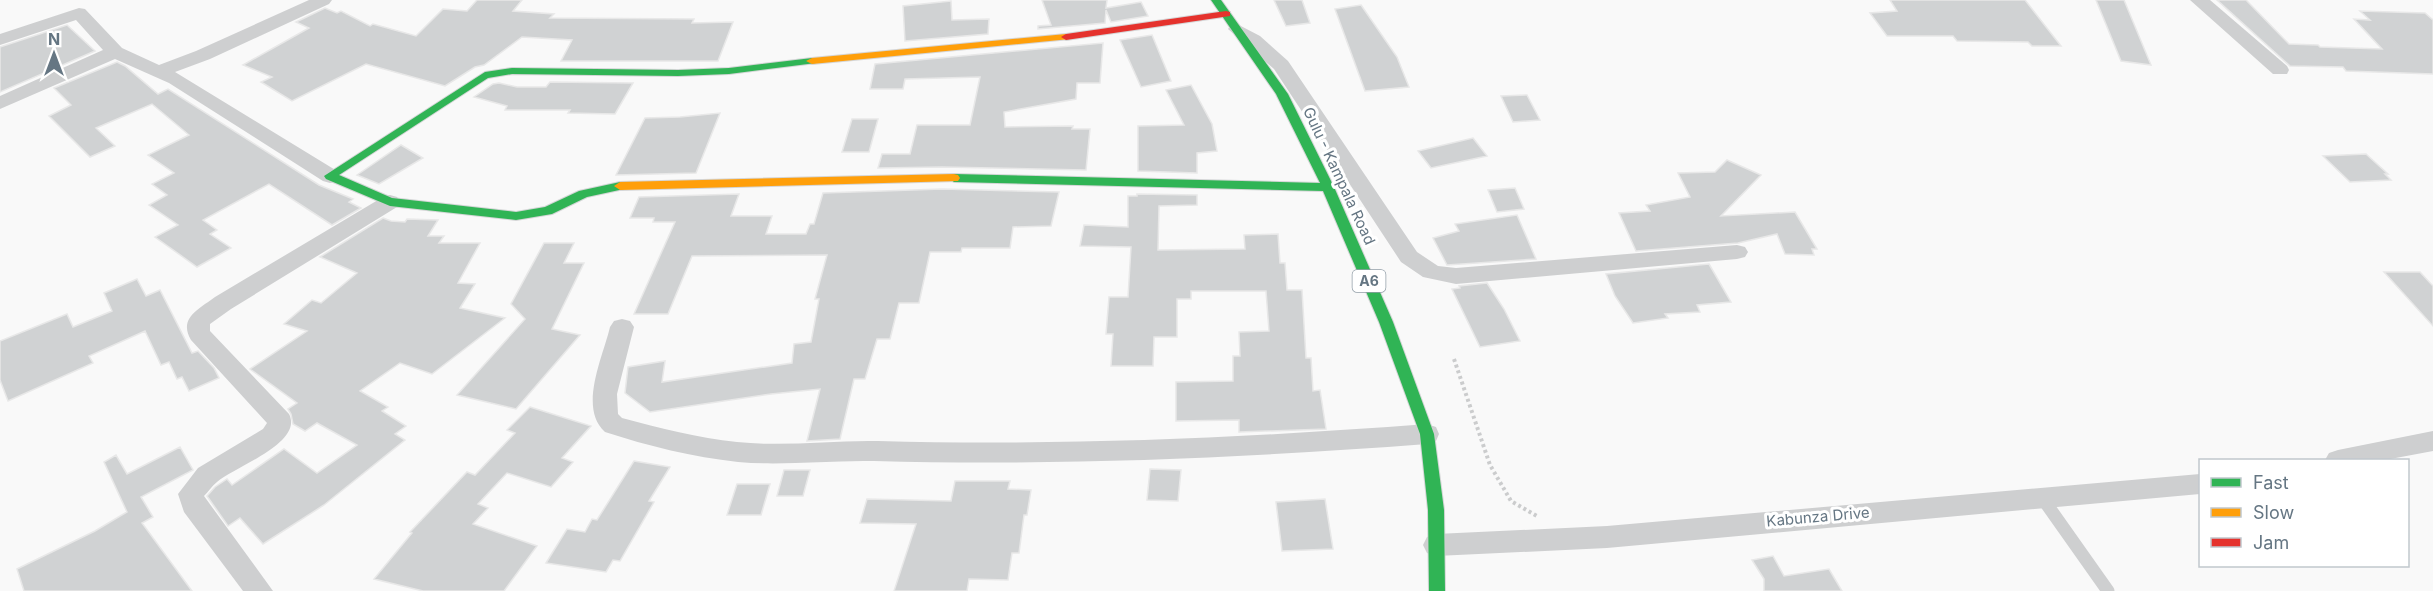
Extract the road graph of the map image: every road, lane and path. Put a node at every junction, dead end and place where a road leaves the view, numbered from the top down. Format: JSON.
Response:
{"nodes":[{"id":1,"x":322,"y":0,"type":"edge"},
{"id":2,"x":1216,"y":0,"type":"edge"},
{"id":3,"x":2199,"y":0,"type":"edge"},
{"id":4,"x":1231,"y":21,"type":"junction"},
{"id":5,"x":0,"y":40,"type":"edge"},
{"id":6,"x":115,"y":52,"type":"junction"},
{"id":7,"x":2280,"y":70,"type":"dead end"},
{"id":8,"x":158,"y":72,"type":"junction"},
{"id":9,"x":0,"y":103,"type":"edge"},
{"id":10,"x":330,"y":176,"type":"junction"},
{"id":11,"x":1328,"y":187,"type":"junction"},
{"id":12,"x":390,"y":202,"type":"junction"},
{"id":13,"x":1737,"y":252,"type":"dead end"},
{"id":14,"x":622,"y":327,"type":"dead end"},
{"id":15,"x":1454,"y":359,"type":"dead end"},
{"id":16,"x":1427,"y":434,"type":"junction"},
{"id":17,"x":2431,"y":444,"type":"edge"},
{"id":18,"x":2344,"y":459,"type":"edge"},
{"id":19,"x":2199,"y":484,"type":"edge"},
{"id":20,"x":2043,"y":499,"type":"junction"},
{"id":21,"x":1552,"y":540,"type":"junction"},
{"id":22,"x":1436,"y":545,"type":"junction"},
{"id":23,"x":256,"y":590,"type":"edge"},
{"id":24,"x":1437,"y":591,"type":"edge"},
{"id":25,"x":2108,"y":591,"type":"edge"}],
"edges":[{"from":1,"to":8,"type":"street"},
{"from":2,"to":4,"type":"street","name":"Gulu - Kampala Road","number":"A6"},
{"from":3,"to":7,"type":"street"},
{"from":4,"to":10,"type":"street"},
{"from":4,"to":11,"type":"street","name":"Gulu - Kampala Road","number":"A6"},
{"from":4,"to":13,"type":"street"},
{"from":5,"to":6,"type":"street"},
{"from":6,"to":8,"type":"street"},
{"from":6,"to":9,"type":"street"},
{"from":8,"to":10,"type":"street"},
{"from":10,"to":12,"type":"street"},
{"from":11,"to":12,"type":"street"},
{"from":11,"to":16,"type":"street","name":"Gulu - Kampala Road","number":"A6"},
{"from":12,"to":23,"type":"street"},
{"from":14,"to":16,"type":"street"},
{"from":15,"to":21,"type":"path"},
{"from":16,"to":22,"type":"street","name":"Gulu - Kampala Road","number":"A6"},
{"from":17,"to":18,"type":"street"},
{"from":19,"to":20,"type":"street","name":"Kabunza Drive"},
{"from":20,"to":21,"type":"street","name":"Kabunza Drive"},
{"from":20,"to":25,"type":"lane"},
{"from":21,"to":22,"type":"street","name":"Kabunza Drive"},
{"from":22,"to":24,"type":"street","name":"Gulu - Kampala Road","number":"A6"}]}
